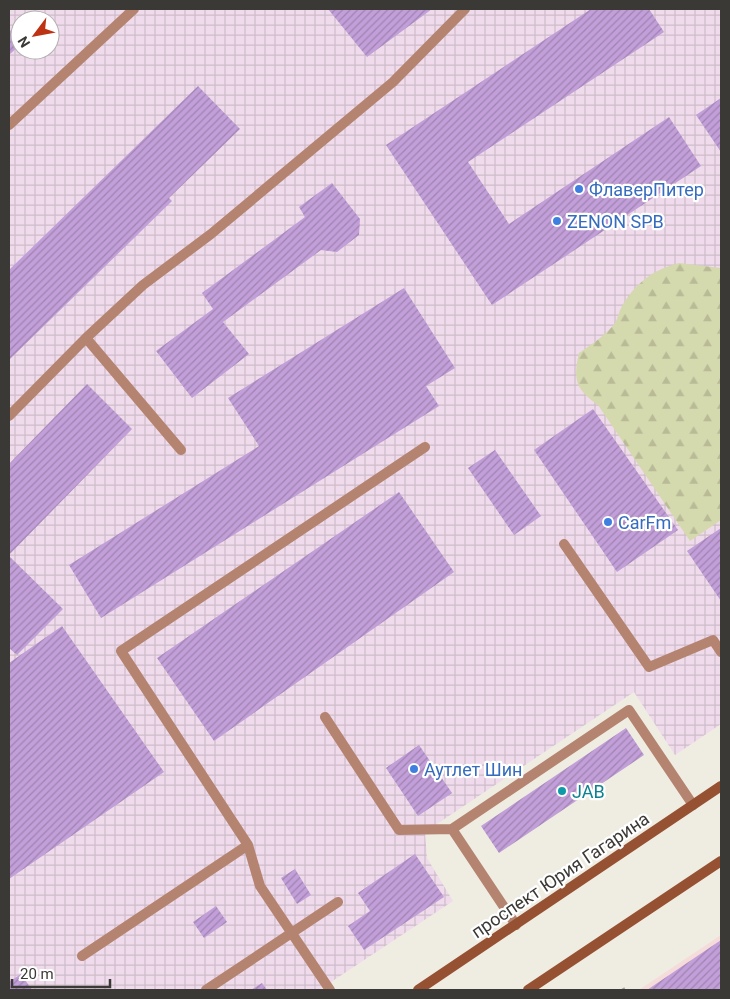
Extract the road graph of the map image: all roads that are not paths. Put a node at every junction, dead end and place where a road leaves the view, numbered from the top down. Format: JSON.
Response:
{"nodes":[{"id":1,"x":134,"y":9,"type":"edge"},
{"id":2,"x":465,"y":9,"type":"edge"},
{"id":3,"x":9,"y":126,"type":"edge"},
{"id":4,"x":86,"y":338,"type":"junction"},
{"id":5,"x":9,"y":416,"type":"edge"},
{"id":6,"x":425,"y":447,"type":"dead end"},
{"id":7,"x":181,"y":450,"type":"dead end"},
{"id":8,"x":564,"y":544,"type":"dead end"},
{"id":9,"x":721,"y":652,"type":"edge"},
{"id":10,"x":325,"y":717,"type":"dead end"},
{"id":11,"x":721,"y":786,"type":"edge"},
{"id":12,"x":693,"y":805,"type":"junction"},
{"id":13,"x":452,"y":829,"type":"junction"},
{"id":14,"x":248,"y":845,"type":"junction"},
{"id":15,"x":721,"y":861,"type":"edge"},
{"id":16,"x":338,"y":902,"type":"dead end"},
{"id":17,"x":516,"y":925,"type":"junction"},
{"id":18,"x":291,"y":934,"type":"junction"},
{"id":19,"x":82,"y":956,"type":"dead end"},
{"id":20,"x":206,"y":990,"type":"edge"},
{"id":21,"x":330,"y":990,"type":"edge"},
{"id":22,"x":418,"y":990,"type":"edge"},
{"id":23,"x":528,"y":990,"type":"edge"}],
"edges":[{"from":1,"to":3,"type":"lane"},
{"from":2,"to":4,"type":"lane"},
{"from":4,"to":5,"type":"lane"},
{"from":4,"to":7,"type":"lane"},
{"from":6,"to":14,"type":"lane"},
{"from":8,"to":9,"type":"lane"},
{"from":10,"to":13,"type":"lane"},
{"from":11,"to":12,"type":"main road","name":"проспект Юрия Гагарина"},
{"from":12,"to":13,"type":"lane"},
{"from":12,"to":17,"type":"main road","name":"проспект Юрия Гагарина"},
{"from":13,"to":17,"type":"lane"},
{"from":14,"to":18,"type":"lane"},
{"from":14,"to":19,"type":"lane"},
{"from":15,"to":23,"type":"main road"},
{"from":16,"to":18,"type":"lane"},
{"from":17,"to":22,"type":"main road","name":"проспект Юрия Гагарина"},
{"from":18,"to":20,"type":"lane"},
{"from":18,"to":21,"type":"lane"}]}
